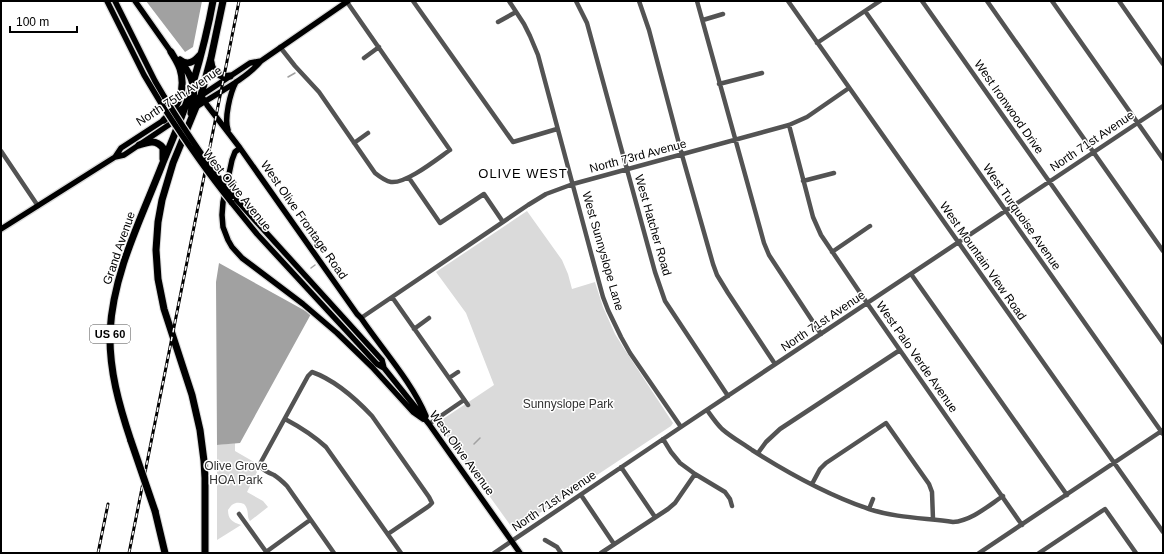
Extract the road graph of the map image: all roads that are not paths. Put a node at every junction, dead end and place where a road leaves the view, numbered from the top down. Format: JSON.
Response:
{"nodes":[{"id":1,"x":107,"y":1,"type":"edge"},
{"id":2,"x":115,"y":1,"type":"edge"},
{"id":3,"x":135,"y":1,"type":"edge"},
{"id":4,"x":213,"y":1,"type":"edge"},
{"id":5,"x":223,"y":1,"type":"edge"},
{"id":6,"x":348,"y":1,"type":"edge"},
{"id":7,"x":422,"y":1,"type":"edge"},
{"id":8,"x":509,"y":1,"type":"edge"},
{"id":9,"x":576,"y":1,"type":"edge"},
{"id":10,"x":639,"y":1,"type":"edge"},
{"id":11,"x":697,"y":1,"type":"edge"},
{"id":12,"x":788,"y":1,"type":"edge"},
{"id":13,"x":880,"y":1,"type":"edge"},
{"id":14,"x":922,"y":1,"type":"edge"},
{"id":15,"x":987,"y":1,"type":"edge"},
{"id":16,"x":1052,"y":1,"type":"edge"},
{"id":17,"x":1119,"y":1,"type":"edge"},
{"id":18,"x":415,"y":3,"type":"edge"},
{"id":19,"x":865,"y":11,"type":"junction"},
{"id":20,"x":516,"y":12,"type":"junction"},
{"id":21,"x":723,"y":14,"type":"dead end"},
{"id":22,"x":703,"y":20,"type":"junction"},
{"id":23,"x":498,"y":22,"type":"dead end"},
{"id":24,"x":817,"y":43,"type":"junction"},
{"id":25,"x":280,"y":47,"type":"junction"},
{"id":26,"x":379,"y":48,"type":"junction"},
{"id":27,"x":171,"y":52,"type":"junction"},
{"id":28,"x":202,"y":52,"type":"junction"},
{"id":29,"x":211,"y":58,"type":"junction"},
{"id":30,"x":364,"y":58,"type":"dead end"},
{"id":31,"x":180,"y":60,"type":"junction"},
{"id":32,"x":261,"y":60,"type":"junction"},
{"id":33,"x":1163,"y":64,"type":"edge"},
{"id":34,"x":762,"y":73,"type":"dead end"},
{"id":35,"x":195,"y":74,"type":"junction"},
{"id":36,"x":230,"y":76,"type":"junction"},
{"id":37,"x":236,"y":81,"type":"junction"},
{"id":38,"x":193,"y":83,"type":"junction"},
{"id":39,"x":719,"y":84,"type":"junction"},
{"id":40,"x":849,"y":88,"type":"junction"},
{"id":41,"x":203,"y":98,"type":"junction"},
{"id":42,"x":192,"y":106,"type":"junction"},
{"id":43,"x":1163,"y":106,"type":"edge"},
{"id":44,"x":182,"y":116,"type":"junction"},
{"id":45,"x":164,"y":120,"type":"junction"},
{"id":46,"x":1138,"y":123,"type":"junction"},
{"id":47,"x":789,"y":125,"type":"junction"},
{"id":48,"x":557,"y":129,"type":"junction"},
{"id":49,"x":368,"y":133,"type":"dead end"},
{"id":50,"x":230,"y":134,"type":"junction"},
{"id":51,"x":736,"y":140,"type":"junction"},
{"id":52,"x":354,"y":143,"type":"junction"},
{"id":53,"x":139,"y":145,"type":"junction"},
{"id":54,"x":240,"y":148,"type":"junction"},
{"id":55,"x":1,"y":151,"type":"edge"},
{"id":56,"x":1093,"y":153,"type":"junction"},
{"id":57,"x":682,"y":155,"type":"junction"},
{"id":58,"x":115,"y":158,"type":"junction"},
{"id":59,"x":1163,"y":159,"type":"edge"},
{"id":60,"x":162,"y":165,"type":"junction"},
{"id":61,"x":627,"y":170,"type":"junction"},
{"id":62,"x":834,"y":173,"type":"dead end"},
{"id":63,"x":409,"y":178,"type":"junction"},
{"id":64,"x":804,"y":181,"type":"junction"},
{"id":65,"x":1049,"y":182,"type":"junction"},
{"id":66,"x":573,"y":184,"type":"junction"},
{"id":67,"x":38,"y":206,"type":"junction"},
{"id":68,"x":1006,"y":211,"type":"junction"},
{"id":69,"x":503,"y":222,"type":"junction"},
{"id":70,"x":870,"y":226,"type":"dead end"},
{"id":71,"x":1,"y":229,"type":"edge"},
{"id":72,"x":958,"y":243,"type":"junction"},
{"id":73,"x":1163,"y":251,"type":"edge"},
{"id":74,"x":832,"y":252,"type":"junction"},
{"id":75,"x":911,"y":274,"type":"junction"},
{"id":76,"x":392,"y":297,"type":"junction"},
{"id":77,"x":867,"y":303,"type":"junction"},
{"id":78,"x":361,"y":318,"type":"junction"},
{"id":79,"x":429,"y":318,"type":"dead end"},
{"id":80,"x":414,"y":329,"type":"junction"},
{"id":81,"x":821,"y":334,"type":"junction"},
{"id":82,"x":1163,"y":343,"type":"edge"},
{"id":83,"x":900,"y":350,"type":"junction"},
{"id":84,"x":776,"y":364,"type":"junction"},
{"id":85,"x":384,"y":368,"type":"junction"},
{"id":86,"x":458,"y":372,"type":"dead end"},
{"id":87,"x":449,"y":378,"type":"junction"},
{"id":88,"x":728,"y":396,"type":"junction"},
{"id":89,"x":464,"y":400,"type":"junction"},
{"id":90,"x":468,"y":405,"type":"dead end"},
{"id":91,"x":707,"y":410,"type":"junction"},
{"id":92,"x":285,"y":419,"type":"junction"},
{"id":93,"x":429,"y":424,"type":"junction"},
{"id":94,"x":681,"y":427,"type":"junction"},
{"id":95,"x":1162,"y":432,"type":"edge"},
{"id":96,"x":663,"y":439,"type":"junction"},
{"id":97,"x":758,"y":453,"type":"junction"},
{"id":98,"x":1114,"y":463,"type":"junction"},
{"id":99,"x":621,"y":468,"type":"junction"},
{"id":100,"x":695,"y":474,"type":"junction"},
{"id":101,"x":812,"y":484,"type":"junction"},
{"id":102,"x":1067,"y":494,"type":"junction"},
{"id":103,"x":581,"y":495,"type":"junction"},
{"id":104,"x":1003,"y":496,"type":"junction"},
{"id":105,"x":873,"y":499,"type":"dead end"},
{"id":106,"x":732,"y":506,"type":"dead end"},
{"id":107,"x":869,"y":509,"type":"junction"},
{"id":108,"x":239,"y":514,"type":"dead end"},
{"id":109,"x":655,"y":518,"type":"junction"},
{"id":110,"x":933,"y":519,"type":"junction"},
{"id":111,"x":310,"y":520,"type":"junction"},
{"id":112,"x":1022,"y":525,"type":"junction"},
{"id":113,"x":1163,"y":532,"type":"edge"},
{"id":114,"x":388,"y":534,"type":"junction"},
{"id":115,"x":545,"y":540,"type":"dead end"},
{"id":116,"x":512,"y":541,"type":"junction"},
{"id":117,"x":614,"y":544,"type":"junction"},
{"id":118,"x":266,"y":552,"type":"edge"},
{"id":119,"x":165,"y":553,"type":"edge"},
{"id":120,"x":205,"y":553,"type":"edge"},
{"id":121,"x":334,"y":553,"type":"edge"},
{"id":122,"x":401,"y":553,"type":"edge"},
{"id":123,"x":494,"y":553,"type":"edge"},
{"id":124,"x":520,"y":553,"type":"edge"},
{"id":125,"x":560,"y":553,"type":"edge"},
{"id":126,"x":601,"y":553,"type":"edge"},
{"id":127,"x":979,"y":553,"type":"edge"},
{"id":128,"x":1039,"y":553,"type":"edge"},
{"id":129,"x":1136,"y":553,"type":"edge"}],
"edges":[{"from":1,"to":85,"type":"main road","name":"West Olive Avenue","bridge":true},
{"from":2,"to":85,"type":"main road","name":"West Olive Avenue","bridge":true},
{"from":3,"to":27,"type":"main road"},
{"from":4,"to":28,"type":"highway","name":"Grand Avenue","number":"US 60"},
{"from":5,"to":29,"type":"highway","name":"Grand Avenue","number":"US 60"},
{"from":6,"to":25,"type":"main road","name":"North 75th Avenue"},
{"from":6,"to":26,"type":"street"},
{"from":7,"to":18,"type":"street"},
{"from":8,"to":20,"type":"street","name":"West Sunnyslope Lane"},
{"from":9,"to":61,"type":"street","name":"West Hatcher Road"},
{"from":10,"to":57,"type":"street"},
{"from":11,"to":22,"type":"street"},
{"from":12,"to":24,"type":"street","name":"West Mountain View Road"},
{"from":13,"to":19,"type":"street"},
{"from":14,"to":65,"type":"street","name":"West Ironwood Drive"},
{"from":15,"to":56,"type":"street"},
{"from":16,"to":46,"type":"street"},
{"from":17,"to":33,"type":"street"},
{"from":18,"to":48,"type":"street"},
{"from":19,"to":24,"type":"street"},
{"from":19,"to":68,"type":"street","name":"West Turquoise Avenue"},
{"from":20,"to":23,"type":"street"},
{"from":20,"to":48,"type":"street","name":"West Sunnyslope Lane"},
{"from":21,"to":22,"type":"street"},
{"from":22,"to":39,"type":"street"},
{"from":24,"to":40,"type":"street","name":"West Mountain View Road"},
{"from":25,"to":32,"type":"main road","name":"North 75th Avenue"},
{"from":25,"to":52,"type":"street"},
{"from":26,"to":30,"type":"street"},
{"from":26,"to":63,"type":"street"},
{"from":27,"to":31,"type":"highway"},
{"from":27,"to":45,"type":"highway"},
{"from":28,"to":31,"type":"highway"},
{"from":28,"to":35,"type":"highway","name":"Grand Avenue","number":"US 60"},
{"from":29,"to":36,"type":"highway"},
{"from":29,"to":41,"type":"highway","name":"Grand Avenue","number":"US 60"},
{"from":31,"to":38,"type":"highway"},
{"from":32,"to":36,"type":"main road","name":"North 75th Avenue"},
{"from":32,"to":37,"type":"main road","name":"North 75th Avenue"},
{"from":34,"to":39,"type":"street"},
{"from":35,"to":38,"type":"highway","name":"Grand Avenue","number":"US 60"},
{"from":35,"to":41,"type":"highway"},
{"from":36,"to":41,"type":"main road","name":"North 75th Avenue"},
{"from":37,"to":41,"type":"main road","name":"North 75th Avenue"},
{"from":37,"to":50,"type":"main road"},
{"from":38,"to":42,"type":"highway","name":"Grand Avenue","number":"US 60"},
{"from":39,"to":51,"type":"street"},
{"from":40,"to":47,"type":"street","name":"North 73rd Avenue"},
{"from":40,"to":72,"type":"street","name":"West Mountain View Road"},
{"from":41,"to":42,"type":"highway","name":"Grand Avenue","number":"US 60"},
{"from":41,"to":50,"type":"main road","name":"West Olive Frontage Road"},
{"from":42,"to":44,"type":"highway","name":"Grand Avenue","number":"US 60"},
{"from":42,"to":45,"type":"main road","name":"North 75th Avenue"},
{"from":42,"to":120,"type":"highway"},
{"from":43,"to":46,"type":"street","name":"North 71st Avenue"},
{"from":44,"to":53,"type":"main road","name":"North 75th Avenue"},
{"from":44,"to":60,"type":"highway","name":"Grand Avenue","number":"US 60"},
{"from":45,"to":58,"type":"main road","name":"North 75th Avenue"},
{"from":46,"to":56,"type":"street","name":"North 71st Avenue"},
{"from":46,"to":59,"type":"street"},
{"from":47,"to":51,"type":"street","name":"North 73rd Avenue"},
{"from":47,"to":64,"type":"street","name":"West Palo Verde Avenue"},
{"from":48,"to":66,"type":"street","name":"West Sunnyslope Lane"},
{"from":49,"to":52,"type":"street"},
{"from":50,"to":54,"type":"main road","name":"West Olive Frontage Road"},
{"from":51,"to":57,"type":"street","name":"North 73rd Avenue"},
{"from":51,"to":81,"type":"street"},
{"from":52,"to":63,"type":"street"},
{"from":53,"to":58,"type":"main road","name":"North 75th Avenue"},
{"from":53,"to":60,"type":"highway"},
{"from":54,"to":78,"type":"main road","name":"West Olive Frontage Road"},
{"from":54,"to":93,"type":"main road"},
{"from":55,"to":67,"type":"street"},
{"from":56,"to":65,"type":"street","name":"North 71st Avenue"},
{"from":56,"to":73,"type":"street"},
{"from":57,"to":61,"type":"street","name":"North 73rd Avenue"},
{"from":57,"to":84,"type":"street"},
{"from":58,"to":67,"type":"main road","name":"North 75th Avenue"},
{"from":60,"to":119,"type":"highway","name":"Grand Avenue","number":"US 60","bridge":true},
{"from":61,"to":66,"type":"street","name":"North 73rd Avenue"},
{"from":61,"to":88,"type":"street","name":"West Hatcher Road"},
{"from":62,"to":64,"type":"street"},
{"from":63,"to":69,"type":"street"},
{"from":64,"to":74,"type":"street","name":"West Palo Verde Avenue"},
{"from":65,"to":68,"type":"street","name":"North 71st Avenue"},
{"from":65,"to":82,"type":"street","name":"West Ironwood Drive"},
{"from":66,"to":69,"type":"street","name":"North 73rd Avenue"},
{"from":66,"to":94,"type":"street","name":"West Sunnyslope Lane"},
{"from":67,"to":71,"type":"main road","name":"North 75th Avenue"},
{"from":68,"to":72,"type":"street","name":"North 71st Avenue"},
{"from":68,"to":95,"type":"street","name":"West Turquoise Avenue"},
{"from":69,"to":76,"type":"street","name":"North 73rd Avenue"},
{"from":70,"to":74,"type":"street"},
{"from":72,"to":75,"type":"street","name":"North 71st Avenue"},
{"from":72,"to":98,"type":"street","name":"West Mountain View Road"},
{"from":74,"to":77,"type":"street","name":"West Palo Verde Avenue"},
{"from":75,"to":77,"type":"street","name":"North 71st Avenue"},
{"from":75,"to":102,"type":"street"},
{"from":76,"to":78,"type":"street","name":"North 73rd Avenue"},
{"from":76,"to":80,"type":"street"},
{"from":77,"to":81,"type":"street","name":"North 71st Avenue"},
{"from":77,"to":83,"type":"street","name":"West Palo Verde Avenue"},
{"from":78,"to":93,"type":"main road","name":"West Olive Frontage Road"},
{"from":79,"to":80,"type":"street"},
{"from":80,"to":87,"type":"street"},
{"from":81,"to":84,"type":"street","name":"North 71st Avenue"},
{"from":83,"to":97,"type":"street"},
{"from":83,"to":104,"type":"street","name":"West Palo Verde Avenue"},
{"from":84,"to":88,"type":"street","name":"North 71st Avenue"},
{"from":85,"to":93,"type":"main road","name":"West Olive Avenue"},
{"from":86,"to":87,"type":"street"},
{"from":87,"to":89,"type":"street"},
{"from":88,"to":91,"type":"street","name":"North 71st Avenue"},
{"from":89,"to":90,"type":"street"},
{"from":89,"to":93,"type":"street"},
{"from":91,"to":94,"type":"street","name":"North 71st Avenue"},
{"from":91,"to":97,"type":"street"},
{"from":92,"to":111,"type":"street"},
{"from":92,"to":114,"type":"street"},
{"from":92,"to":114,"type":"street"},
{"from":93,"to":116,"type":"main road","name":"West Olive Avenue"},
{"from":94,"to":96,"type":"street","name":"North 71st Avenue"},
{"from":95,"to":98,"type":"street"},
{"from":96,"to":99,"type":"street","name":"North 71st Avenue"},
{"from":96,"to":100,"type":"street"},
{"from":97,"to":101,"type":"street"},
{"from":98,"to":102,"type":"street"},
{"from":98,"to":113,"type":"street","name":"West Mountain View Road"},
{"from":99,"to":103,"type":"street","name":"North 71st Avenue"},
{"from":99,"to":109,"type":"street"},
{"from":100,"to":106,"type":"street"},
{"from":100,"to":109,"type":"street"},
{"from":101,"to":107,"type":"street"},
{"from":101,"to":110,"type":"street"},
{"from":102,"to":112,"type":"street"},
{"from":103,"to":116,"type":"street","name":"North 71st Avenue"},
{"from":103,"to":117,"type":"street"},
{"from":104,"to":110,"type":"street"},
{"from":104,"to":112,"type":"street","name":"West Palo Verde Avenue"},
{"from":105,"to":107,"type":"street"},
{"from":107,"to":110,"type":"street"},
{"from":108,"to":118,"type":"street"},
{"from":109,"to":117,"type":"street"},
{"from":111,"to":118,"type":"street"},
{"from":111,"to":121,"type":"street"},
{"from":112,"to":127,"type":"street"},
{"from":114,"to":122,"type":"street"},
{"from":115,"to":125,"type":"street"},
{"from":116,"to":123,"type":"street","name":"North 71st Avenue"},
{"from":116,"to":124,"type":"main road","name":"West Olive Avenue"},
{"from":117,"to":126,"type":"street"},
{"from":128,"to":129,"type":"street"}]}
